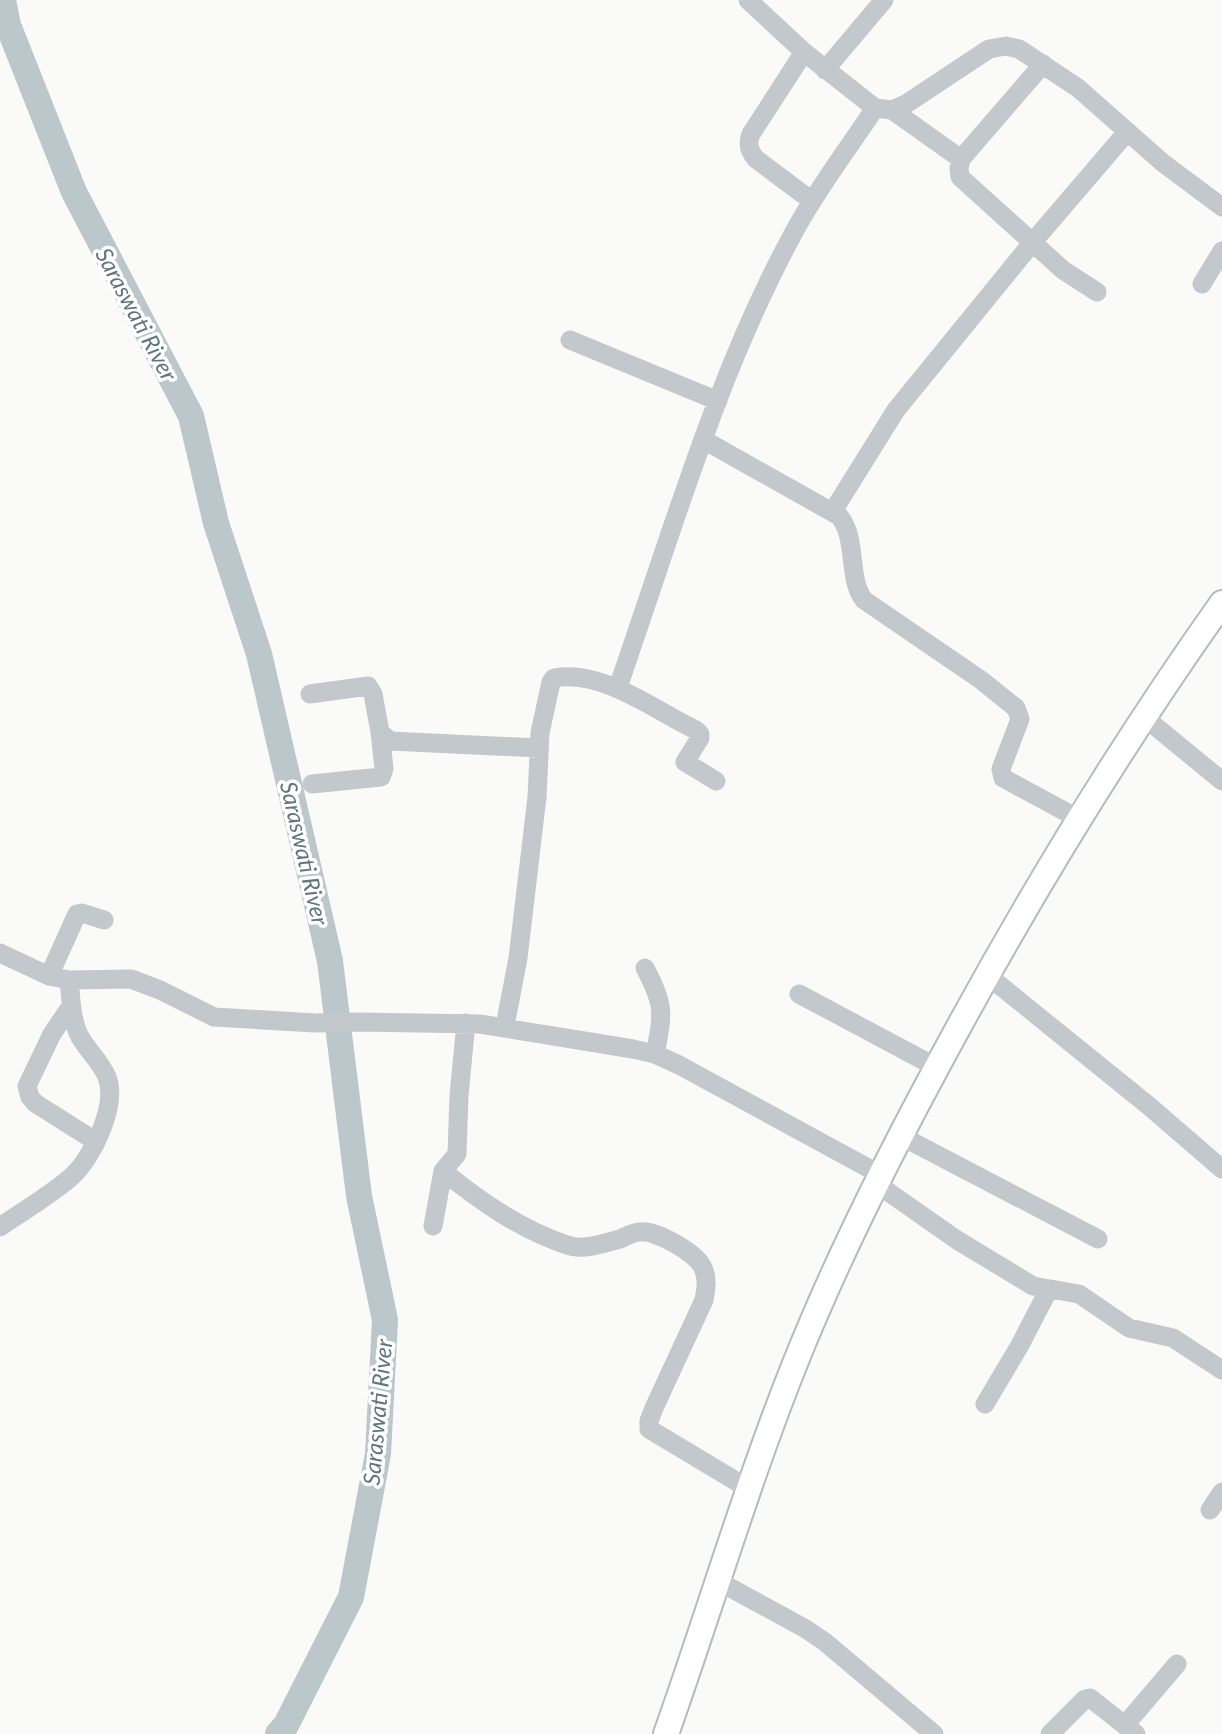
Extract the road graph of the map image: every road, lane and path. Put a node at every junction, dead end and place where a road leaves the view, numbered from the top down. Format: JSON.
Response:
{"nodes":[{"id":1,"x":748,"y":0,"type":"edge"},
{"id":2,"x":884,"y":0,"type":"edge"},
{"id":3,"x":804,"y":52,"type":"junction"},
{"id":4,"x":1043,"y":64,"type":"junction"},
{"id":5,"x":825,"y":70,"type":"junction"},
{"id":6,"x":884,"y":109,"type":"junction"},
{"id":7,"x":1127,"y":132,"type":"junction"},
{"id":8,"x":961,"y":159,"type":"junction"},
{"id":9,"x":813,"y":201,"type":"junction"},
{"id":10,"x":1222,"y":207,"type":"edge"},
{"id":11,"x":1032,"y":243,"type":"junction"},
{"id":12,"x":1222,"y":251,"type":"edge"},
{"id":13,"x":1202,"y":284,"type":"dead end"},
{"id":14,"x":1097,"y":292,"type":"dead end"},
{"id":15,"x":570,"y":340,"type":"dead end"},
{"id":16,"x":718,"y":401,"type":"junction"},
{"id":17,"x":704,"y":440,"type":"junction"},
{"id":18,"x":832,"y":511,"type":"junction"},
{"id":19,"x":1222,"y":603,"type":"edge"},
{"id":20,"x":618,"y":687,"type":"junction"},
{"id":21,"x":310,"y":694,"type":"dead end"},
{"id":22,"x":1144,"y":717,"type":"junction"},
{"id":23,"x":380,"y":732,"type":"junction"},
{"id":24,"x":539,"y":748,"type":"junction"},
{"id":25,"x":716,"y":781,"type":"dead end"},
{"id":26,"x":1222,"y":781,"type":"edge"},
{"id":27,"x":312,"y":784,"type":"dead end"},
{"id":28,"x":1079,"y":819,"type":"junction"},
{"id":29,"x":104,"y":920,"type":"dead end"},
{"id":30,"x":0,"y":953,"type":"edge"},
{"id":31,"x":645,"y":968,"type":"dead end"},
{"id":32,"x":987,"y":975,"type":"junction"},
{"id":33,"x":59,"y":978,"type":"junction"},
{"id":34,"x":799,"y":994,"type":"dead end"},
{"id":35,"x":71,"y":1006,"type":"junction"},
{"id":36,"x":466,"y":1023,"type":"junction"},
{"id":37,"x":505,"y":1026,"type":"junction"},
{"id":38,"x":655,"y":1054,"type":"junction"},
{"id":39,"x":936,"y":1067,"type":"junction"},
{"id":40,"x":901,"y":1136,"type":"junction"},
{"id":41,"x":95,"y":1141,"type":"junction"},
{"id":42,"x":1222,"y":1169,"type":"edge"},
{"id":43,"x":443,"y":1171,"type":"junction"},
{"id":44,"x":879,"y":1179,"type":"junction"},
{"id":45,"x":433,"y":1226,"type":"dead end"},
{"id":46,"x":0,"y":1227,"type":"edge"},
{"id":47,"x":1098,"y":1239,"type":"dead end"},
{"id":48,"x":1049,"y":1289,"type":"junction"},
{"id":49,"x":1222,"y":1370,"type":"edge"},
{"id":50,"x":985,"y":1404,"type":"dead end"},
{"id":51,"x":749,"y":1489,"type":"junction"},
{"id":52,"x":1222,"y":1492,"type":"edge"},
{"id":53,"x":1210,"y":1510,"type":"dead end"},
{"id":54,"x":718,"y":1581,"type":"junction"},
{"id":55,"x":1177,"y":1664,"type":"dead end"},
{"id":56,"x":1130,"y":1730,"type":"edge"},
{"id":57,"x":666,"y":1734,"type":"edge"},
{"id":58,"x":934,"y":1734,"type":"edge"},
{"id":59,"x":1050,"y":1734,"type":"edge"}],
"edges":[{"from":1,"to":3,"type":"street"},
{"from":2,"to":5,"type":"street"},
{"from":3,"to":5,"type":"street"},
{"from":3,"to":9,"type":"street"},
{"from":4,"to":6,"type":"street"},
{"from":4,"to":7,"type":"street"},
{"from":4,"to":8,"type":"street"},
{"from":5,"to":6,"type":"street"},
{"from":6,"to":8,"type":"street"},
{"from":6,"to":9,"type":"street"},
{"from":7,"to":10,"type":"street"},
{"from":7,"to":11,"type":"street"},
{"from":8,"to":11,"type":"street"},
{"from":9,"to":16,"type":"street"},
{"from":11,"to":14,"type":"street"},
{"from":11,"to":18,"type":"street"},
{"from":12,"to":13,"type":"street"},
{"from":15,"to":16,"type":"street"},
{"from":16,"to":17,"type":"street"},
{"from":17,"to":18,"type":"street"},
{"from":17,"to":20,"type":"street"},
{"from":18,"to":28,"type":"street"},
{"from":19,"to":22,"type":"main road"},
{"from":20,"to":24,"type":"street"},
{"from":20,"to":25,"type":"street"},
{"from":21,"to":23,"type":"street"},
{"from":22,"to":26,"type":"street"},
{"from":22,"to":28,"type":"main road"},
{"from":23,"to":24,"type":"street"},
{"from":23,"to":27,"type":"street"},
{"from":24,"to":37,"type":"street"},
{"from":28,"to":32,"type":"main road"},
{"from":29,"to":33,"type":"street"},
{"from":30,"to":33,"type":"street"},
{"from":31,"to":38,"type":"street"},
{"from":32,"to":39,"type":"main road"},
{"from":32,"to":42,"type":"street"},
{"from":33,"to":35,"type":"street"},
{"from":33,"to":36,"type":"street"},
{"from":34,"to":39,"type":"street"},
{"from":35,"to":41,"type":"street"},
{"from":35,"to":41,"type":"street"},
{"from":36,"to":37,"type":"street"},
{"from":36,"to":43,"type":"street"},
{"from":37,"to":38,"type":"street"},
{"from":38,"to":44,"type":"street"},
{"from":39,"to":40,"type":"main road"},
{"from":40,"to":44,"type":"main road"},
{"from":40,"to":47,"type":"street"},
{"from":41,"to":46,"type":"street"},
{"from":43,"to":45,"type":"street"},
{"from":43,"to":51,"type":"street"},
{"from":44,"to":48,"type":"street"},
{"from":44,"to":51,"type":"main road"},
{"from":48,"to":49,"type":"street"},
{"from":48,"to":50,"type":"street"},
{"from":51,"to":54,"type":"main road"},
{"from":52,"to":53,"type":"street"},
{"from":54,"to":57,"type":"main road"},
{"from":54,"to":58,"type":"street"},
{"from":55,"to":56,"type":"street"},
{"from":56,"to":59,"type":"street"}]}
